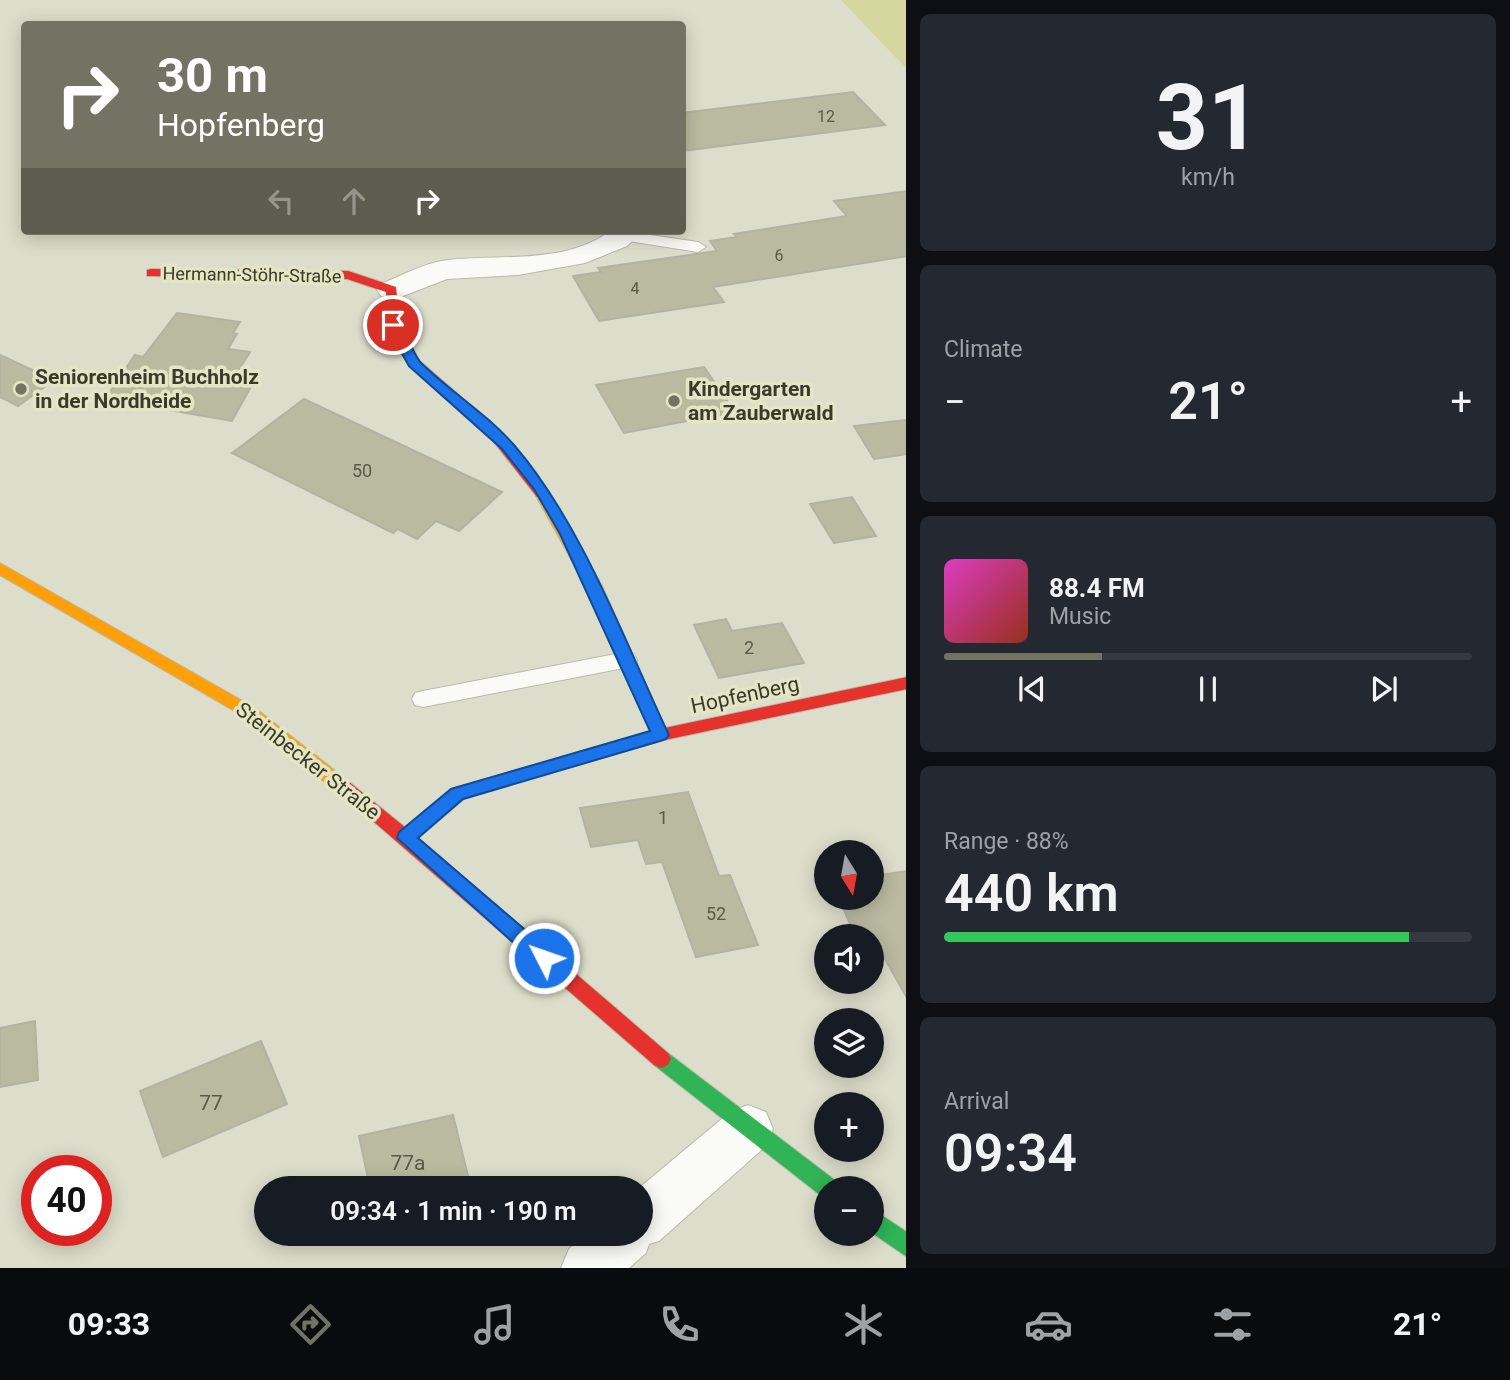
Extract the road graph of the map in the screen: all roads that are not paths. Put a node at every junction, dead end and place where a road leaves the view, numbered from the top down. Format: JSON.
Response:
{"nodes":[{"id":1,"x":621,"y":235,"type":"edge"},
{"id":2,"x":635,"y":235,"type":"edge"},
{"id":3,"x":698,"y":247,"type":"dead end"},
{"id":4,"x":151,"y":273,"type":"dead end"},
{"id":5,"x":392,"y":290,"type":"junction"},
{"id":6,"x":0,"y":568,"type":"edge"},
{"id":7,"x":626,"y":660,"type":"junction"},
{"id":8,"x":906,"y":683,"type":"edge"},
{"id":9,"x":423,"y":699,"type":"dead end"},
{"id":10,"x":660,"y":735,"type":"junction"},
{"id":11,"x":406,"y":838,"type":"junction"},
{"id":12,"x":748,"y":1129,"type":"junction"},
{"id":13,"x":814,"y":1178,"type":"edge"},
{"id":14,"x":653,"y":1211,"type":"edge"},
{"id":15,"x":884,"y":1229,"type":"edge"},
{"id":16,"x":614,"y":1246,"type":"edge"},
{"id":17,"x":906,"y":1246,"type":"edge"},
{"id":18,"x":588,"y":1268,"type":"edge"}],
"edges":[{"from":1,"to":5,"type":"street"},
{"from":2,"to":3,"type":"lane"},
{"from":4,"to":5,"type":"street","name":"Hermann-Stöhr-Straße"},
{"from":5,"to":7,"type":"street"},
{"from":6,"to":11,"type":"street","name":"Steinbecker Straße"},
{"from":7,"to":9,"type":"lane"},
{"from":7,"to":10,"type":"street"},
{"from":8,"to":10,"type":"street","name":"Hopfenberg"},
{"from":10,"to":11,"type":"street","name":"Hopfenberg"},
{"from":11,"to":12,"type":"street","name":"Steinbecker Straße"},
{"from":12,"to":13,"type":"street","name":"Steinbecker Straße"},
{"from":12,"to":14,"type":"street"},
{"from":15,"to":17,"type":"street"},
{"from":16,"to":18,"type":"street"}]}
